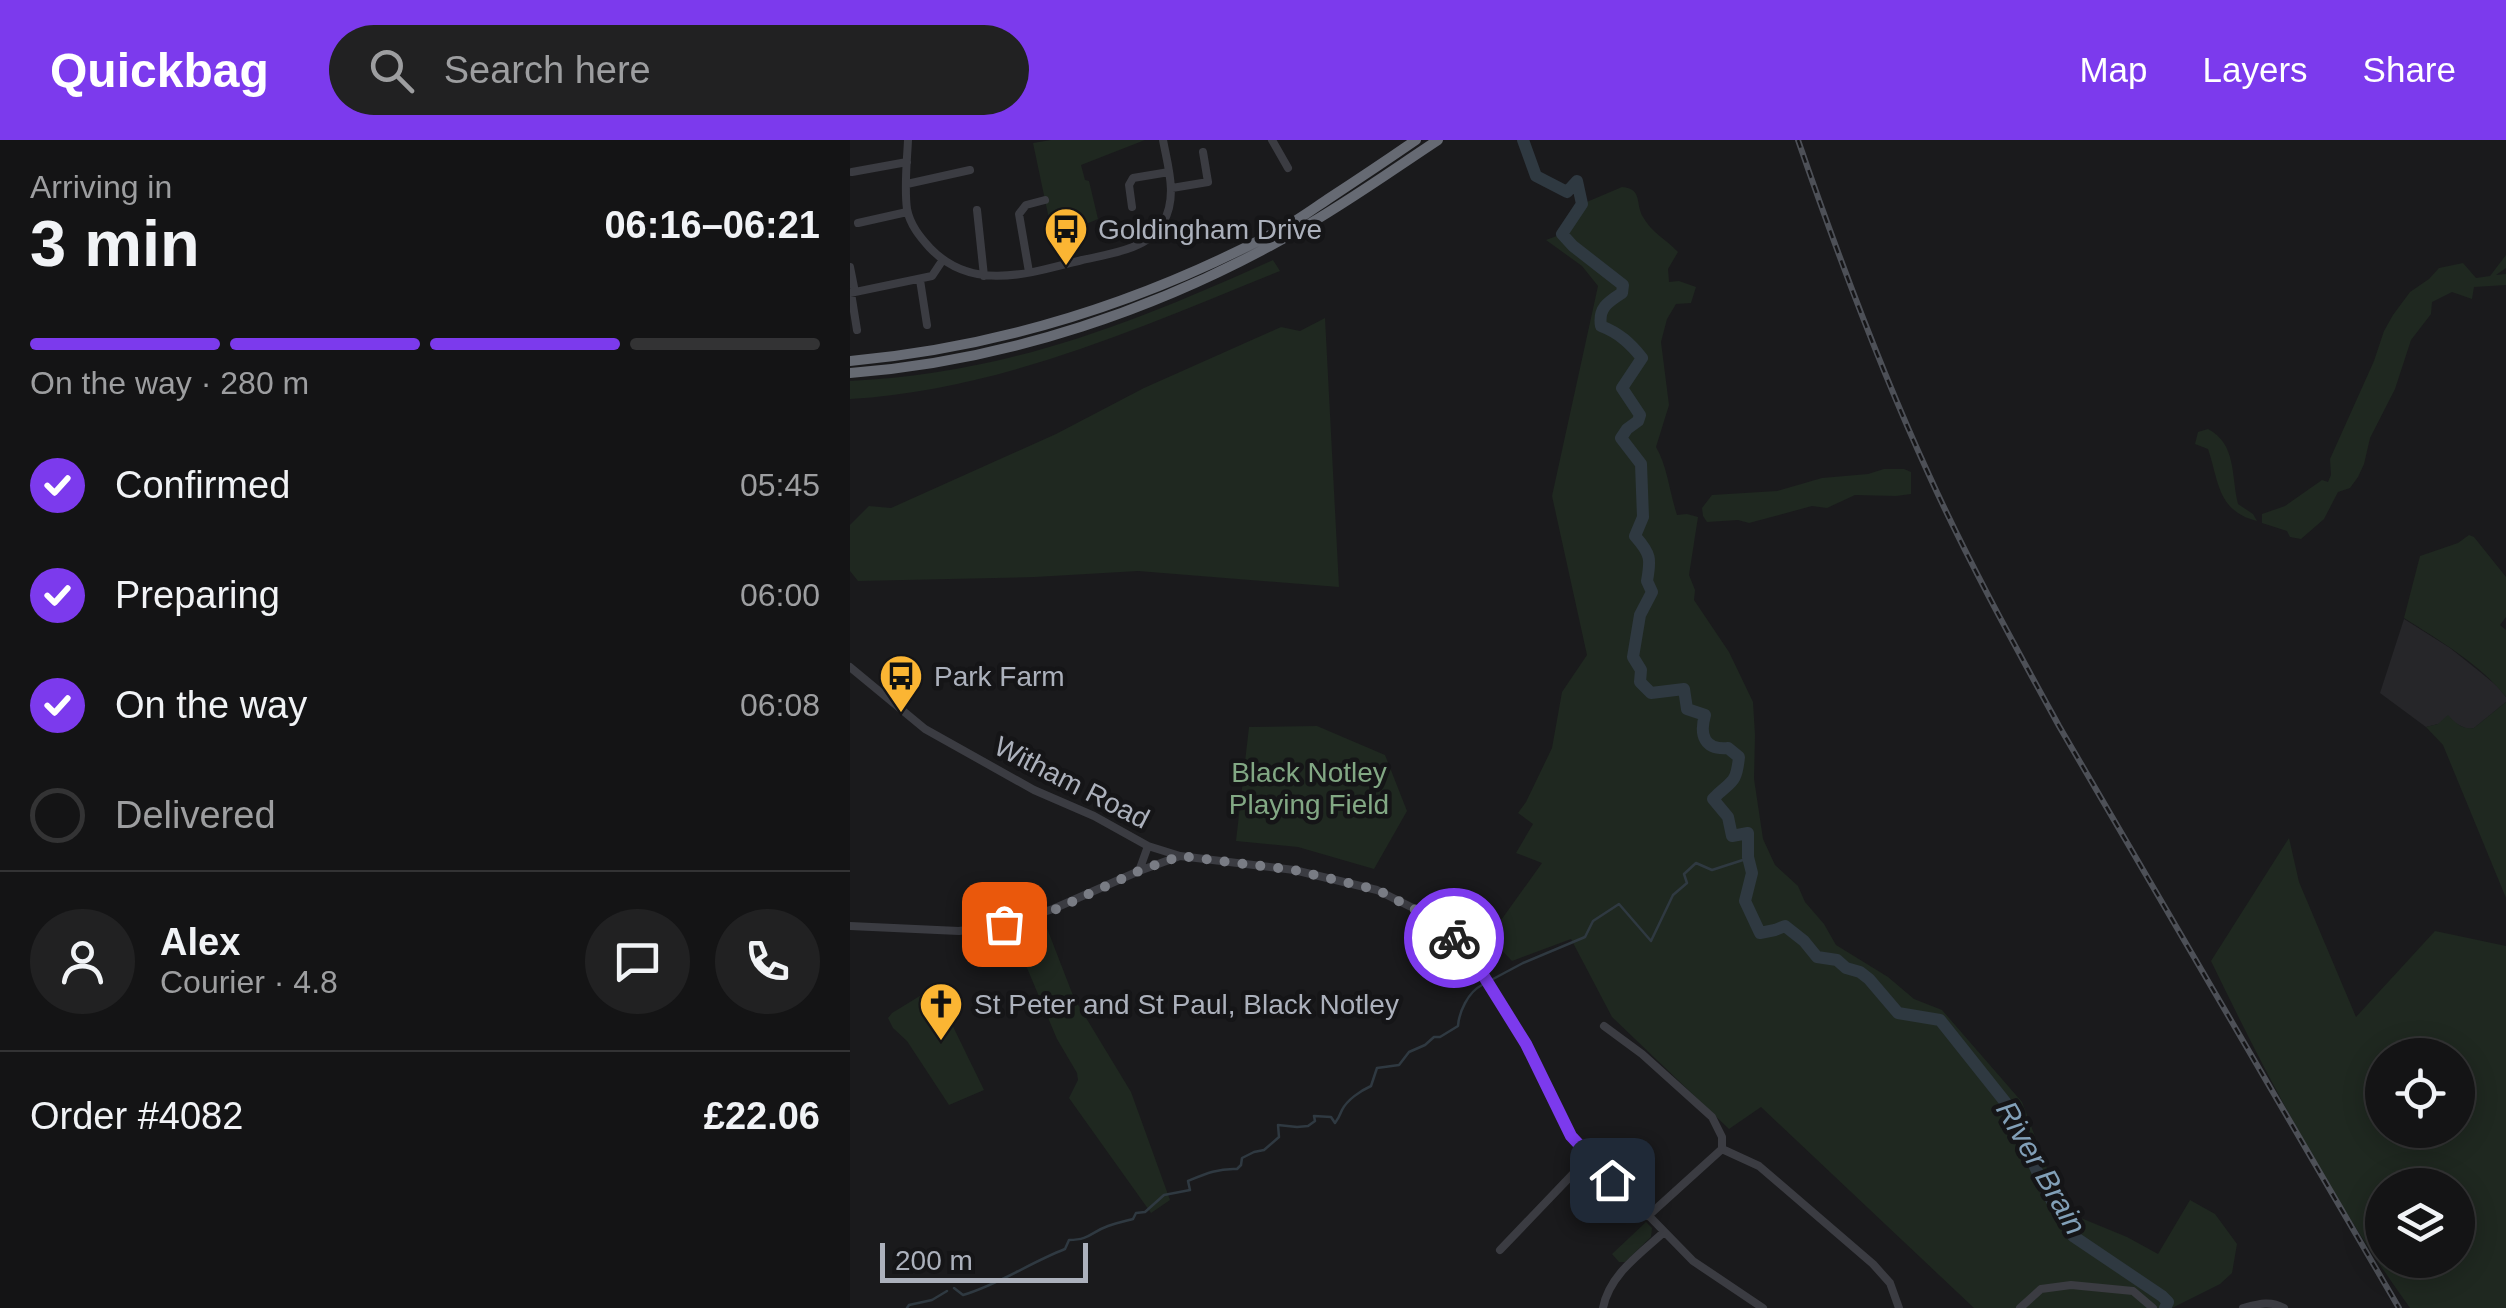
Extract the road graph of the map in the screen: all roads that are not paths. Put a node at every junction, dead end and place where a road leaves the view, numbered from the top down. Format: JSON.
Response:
{"nodes":[{"id":1,"x":908,"y":140,"type":"edge"},
{"id":2,"x":1163,"y":140,"type":"edge"},
{"id":3,"x":1272,"y":140,"type":"edge"},
{"id":4,"x":1416,"y":140,"type":"edge"},
{"id":5,"x":1438,"y":140,"type":"edge"},
{"id":6,"x":1204,"y":152,"type":"dead end"},
{"id":7,"x":907,"y":162,"type":"junction"},
{"id":8,"x":1288,"y":168,"type":"dead end"},
{"id":9,"x":970,"y":170,"type":"dead end"},
{"id":10,"x":852,"y":172,"type":"edge"},
{"id":11,"x":1169,"y":172,"type":"junction"},
{"id":12,"x":907,"y":184,"type":"junction"},
{"id":13,"x":1172,"y":188,"type":"junction"},
{"id":14,"x":1045,"y":200,"type":"dead end"},
{"id":15,"x":1132,"y":207,"type":"dead end"},
{"id":16,"x":977,"y":210,"type":"dead end"},
{"id":17,"x":908,"y":212,"type":"junction"},
{"id":18,"x":858,"y":223,"type":"dead end"},
{"id":19,"x":942,"y":261,"type":"junction"},
{"id":20,"x":850,"y":267,"type":"edge"},
{"id":21,"x":1029,"y":272,"type":"junction"},
{"id":22,"x":984,"y":276,"type":"junction"},
{"id":23,"x":920,"y":280,"type":"junction"},
{"id":24,"x":852,"y":293,"type":"edge"},
{"id":25,"x":927,"y":325,"type":"dead end"},
{"id":26,"x":858,"y":330,"type":"dead end"},
{"id":27,"x":850,"y":361,"type":"edge"},
{"id":28,"x":850,"y":373,"type":"edge"},
{"id":29,"x":850,"y":667,"type":"edge"},
{"id":30,"x":1148,"y":846,"type":"junction"},
{"id":31,"x":1180,"y":856,"type":"junction"},
{"id":32,"x":1139,"y":871,"type":"junction"},
{"id":33,"x":850,"y":926,"type":"edge"},
{"id":34,"x":1604,"y":1026,"type":"dead end"},
{"id":35,"x":1722,"y":1149,"type":"junction"},
{"id":36,"x":1590,"y":1156,"type":"junction"},
{"id":37,"x":1648,"y":1216,"type":"junction"},
{"id":38,"x":1664,"y":1232,"type":"junction"},
{"id":39,"x":1500,"y":1250,"type":"dead end"},
{"id":40,"x":1603,"y":1308,"type":"edge"},
{"id":41,"x":1763,"y":1308,"type":"edge"},
{"id":42,"x":1899,"y":1308,"type":"edge"},
{"id":43,"x":2020,"y":1308,"type":"edge"},
{"id":44,"x":2153,"y":1308,"type":"edge"},
{"id":45,"x":2242,"y":1308,"type":"edge"},
{"id":46,"x":2284,"y":1308,"type":"edge"}],
"edges":[{"from":1,"to":7,"type":"street"},
{"from":2,"to":11,"type":"street"},
{"from":3,"to":8,"type":"street"},
{"from":4,"to":27,"type":"highway"},
{"from":5,"to":28,"type":"highway"},
{"from":6,"to":13,"type":"street"},
{"from":7,"to":10,"type":"street"},
{"from":7,"to":12,"type":"street"},
{"from":9,"to":12,"type":"street"},
{"from":11,"to":13,"type":"street"},
{"from":11,"to":15,"type":"street"},
{"from":12,"to":17,"type":"street"},
{"from":13,"to":21,"type":"street"},
{"from":14,"to":21,"type":"street"},
{"from":16,"to":22,"type":"street"},
{"from":17,"to":18,"type":"street"},
{"from":17,"to":19,"type":"street"},
{"from":19,"to":22,"type":"street"},
{"from":19,"to":23,"type":"street"},
{"from":20,"to":24,"type":"street"},
{"from":21,"to":22,"type":"street"},
{"from":23,"to":24,"type":"street"},
{"from":23,"to":25,"type":"street"},
{"from":24,"to":26,"type":"street"},
{"from":29,"to":30,"type":"street","name":"Witham Road"},
{"from":30,"to":31,"type":"street","name":"Witham Road"},
{"from":30,"to":32,"type":"street"},
{"from":31,"to":32,"type":"street"},
{"from":31,"to":36,"type":"street","name":"Witham Road"},
{"from":32,"to":33,"type":"street"},
{"from":34,"to":35,"type":"street"},
{"from":35,"to":37,"type":"street"},
{"from":35,"to":42,"type":"street"},
{"from":36,"to":37,"type":"street","name":"Witham Road"},
{"from":36,"to":39,"type":"street"},
{"from":37,"to":38,"type":"street","name":"Witham Road"},
{"from":38,"to":40,"type":"street"},
{"from":38,"to":41,"type":"street","name":"Witham Road"},
{"from":43,"to":44,"type":"street"},
{"from":45,"to":46,"type":"street"}]}
